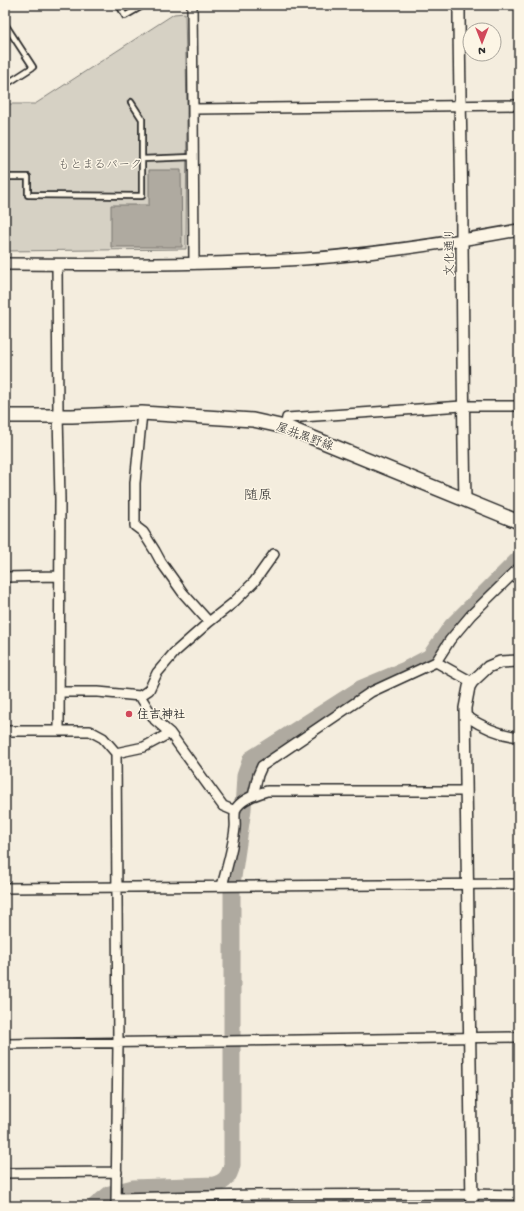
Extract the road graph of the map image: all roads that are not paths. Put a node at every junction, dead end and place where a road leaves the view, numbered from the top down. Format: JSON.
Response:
{"nodes":[{"id":1,"x":119,"y":5,"type":"edge"},
{"id":2,"x":144,"y":5,"type":"edge"},
{"id":3,"x":192,"y":5,"type":"edge"},
{"id":4,"x":459,"y":5,"type":"edge"},
{"id":5,"x":5,"y":24,"type":"edge"},
{"id":6,"x":5,"y":85,"type":"edge"},
{"id":7,"x":132,"y":102,"type":"dead end"},
{"id":8,"x":519,"y":105,"type":"edge"},
{"id":9,"x":459,"y":106,"type":"junction"},
{"id":10,"x":193,"y":109,"type":"junction"},
{"id":11,"x":193,"y":157,"type":"junction"},
{"id":12,"x":142,"y":159,"type":"junction"},
{"id":13,"x":5,"y":177,"type":"edge"},
{"id":14,"x":519,"y":230,"type":"edge"},
{"id":15,"x":462,"y":240,"type":"junction"},
{"id":16,"x":5,"y":264,"type":"edge"},
{"id":17,"x":194,"y":264,"type":"junction"},
{"id":18,"x":56,"y":265,"type":"junction"},
{"id":19,"x":462,"y":406,"type":"junction"},
{"id":20,"x":519,"y":406,"type":"edge"},
{"id":21,"x":142,"y":413,"type":"junction"},
{"id":22,"x":58,"y":415,"type":"junction"},
{"id":23,"x":5,"y":416,"type":"edge"},
{"id":24,"x":285,"y":428,"type":"junction"},
{"id":25,"x":465,"y":499,"type":"junction"},
{"id":26,"x":519,"y":522,"type":"edge"},
{"id":27,"x":274,"y":554,"type":"dead end"},
{"id":28,"x":519,"y":568,"type":"edge"},
{"id":29,"x":59,"y":576,"type":"junction"},
{"id":30,"x":5,"y":577,"type":"edge"},
{"id":31,"x":209,"y":622,"type":"junction"},
{"id":32,"x":519,"y":661,"type":"edge"},
{"id":33,"x":436,"y":662,"type":"junction"},
{"id":34,"x":472,"y":682,"type":"junction"},
{"id":35,"x":60,"y":692,"type":"junction"},
{"id":36,"x":140,"y":696,"type":"junction"},
{"id":37,"x":466,"y":716,"type":"junction"},
{"id":38,"x":60,"y":730,"type":"junction"},
{"id":39,"x":5,"y":731,"type":"edge"},
{"id":40,"x":170,"y":733,"type":"junction"},
{"id":41,"x":519,"y":737,"type":"edge"},
{"id":42,"x":116,"y":753,"type":"junction"},
{"id":43,"x":466,"y":791,"type":"junction"},
{"id":44,"x":253,"y":796,"type":"junction"},
{"id":45,"x":235,"y":811,"type":"junction"},
{"id":46,"x":468,"y":883,"type":"junction"},
{"id":47,"x":519,"y":884,"type":"edge"},
{"id":48,"x":222,"y":886,"type":"junction"},
{"id":49,"x":5,"y":888,"type":"edge"},
{"id":50,"x":117,"y":888,"type":"junction"},
{"id":51,"x":469,"y":1037,"type":"junction"},
{"id":52,"x":519,"y":1037,"type":"edge"},
{"id":53,"x":118,"y":1043,"type":"junction"},
{"id":54,"x":5,"y":1044,"type":"edge"},
{"id":55,"x":117,"y":1172,"type":"junction"},
{"id":56,"x":5,"y":1173,"type":"edge"},
{"id":57,"x":472,"y":1194,"type":"junction"},
{"id":58,"x":519,"y":1196,"type":"edge"},
{"id":59,"x":116,"y":1202,"type":"edge"},
{"id":60,"x":472,"y":1206,"type":"edge"}],
"edges":[{"from":1,"to":2,"type":"lane"},
{"from":3,"to":10,"type":"street"},
{"from":4,"to":9,"type":"street","name":"文化通り"},
{"from":5,"to":6,"type":"lane"},
{"from":7,"to":12,"type":"lane"},
{"from":8,"to":9,"type":"street"},
{"from":9,"to":10,"type":"street"},
{"from":9,"to":15,"type":"street","name":"文化通り"},
{"from":10,"to":11,"type":"street"},
{"from":11,"to":12,"type":"lane"},
{"from":11,"to":17,"type":"street"},
{"from":12,"to":13,"type":"lane"},
{"from":14,"to":15,"type":"street"},
{"from":15,"to":17,"type":"street"},
{"from":15,"to":19,"type":"street","name":"文化通り"},
{"from":16,"to":18,"type":"street"},
{"from":17,"to":18,"type":"street"},
{"from":18,"to":22,"type":"street"},
{"from":19,"to":20,"type":"street"},
{"from":19,"to":24,"type":"street"},
{"from":19,"to":25,"type":"street","name":"文化通り"},
{"from":21,"to":22,"type":"main road","name":"屋井黒野線"},
{"from":21,"to":24,"type":"main road","name":"屋井黒野線"},
{"from":21,"to":31,"type":"street"},
{"from":22,"to":23,"type":"main road","name":"屋井黒野線"},
{"from":22,"to":29,"type":"street"},
{"from":24,"to":25,"type":"main road","name":"屋井黒野線"},
{"from":25,"to":26,"type":"main road","name":"屋井黒野線"},
{"from":27,"to":31,"type":"street"},
{"from":28,"to":33,"type":"street"},
{"from":29,"to":30,"type":"street"},
{"from":29,"to":35,"type":"street"},
{"from":31,"to":36,"type":"street"},
{"from":32,"to":34,"type":"street"},
{"from":33,"to":34,"type":"street"},
{"from":33,"to":44,"type":"street"},
{"from":34,"to":37,"type":"street"},
{"from":35,"to":36,"type":"street"},
{"from":35,"to":38,"type":"street"},
{"from":36,"to":40,"type":"street"},
{"from":37,"to":41,"type":"street"},
{"from":37,"to":43,"type":"street"},
{"from":38,"to":39,"type":"street"},
{"from":38,"to":42,"type":"street"},
{"from":40,"to":42,"type":"street"},
{"from":40,"to":45,"type":"street"},
{"from":42,"to":50,"type":"street"},
{"from":43,"to":44,"type":"street"},
{"from":43,"to":46,"type":"street"},
{"from":44,"to":45,"type":"street"},
{"from":45,"to":48,"type":"street"},
{"from":46,"to":47,"type":"street"},
{"from":46,"to":48,"type":"street"},
{"from":46,"to":51,"type":"street"},
{"from":48,"to":50,"type":"street"},
{"from":49,"to":50,"type":"street"},
{"from":50,"to":53,"type":"street"},
{"from":51,"to":52,"type":"street"},
{"from":51,"to":53,"type":"street"},
{"from":51,"to":57,"type":"street"},
{"from":53,"to":54,"type":"street"},
{"from":53,"to":55,"type":"street"},
{"from":55,"to":56,"type":"street"},
{"from":55,"to":59,"type":"street"},
{"from":57,"to":58,"type":"street"},
{"from":57,"to":59,"type":"street"},
{"from":57,"to":60,"type":"street"}]}
